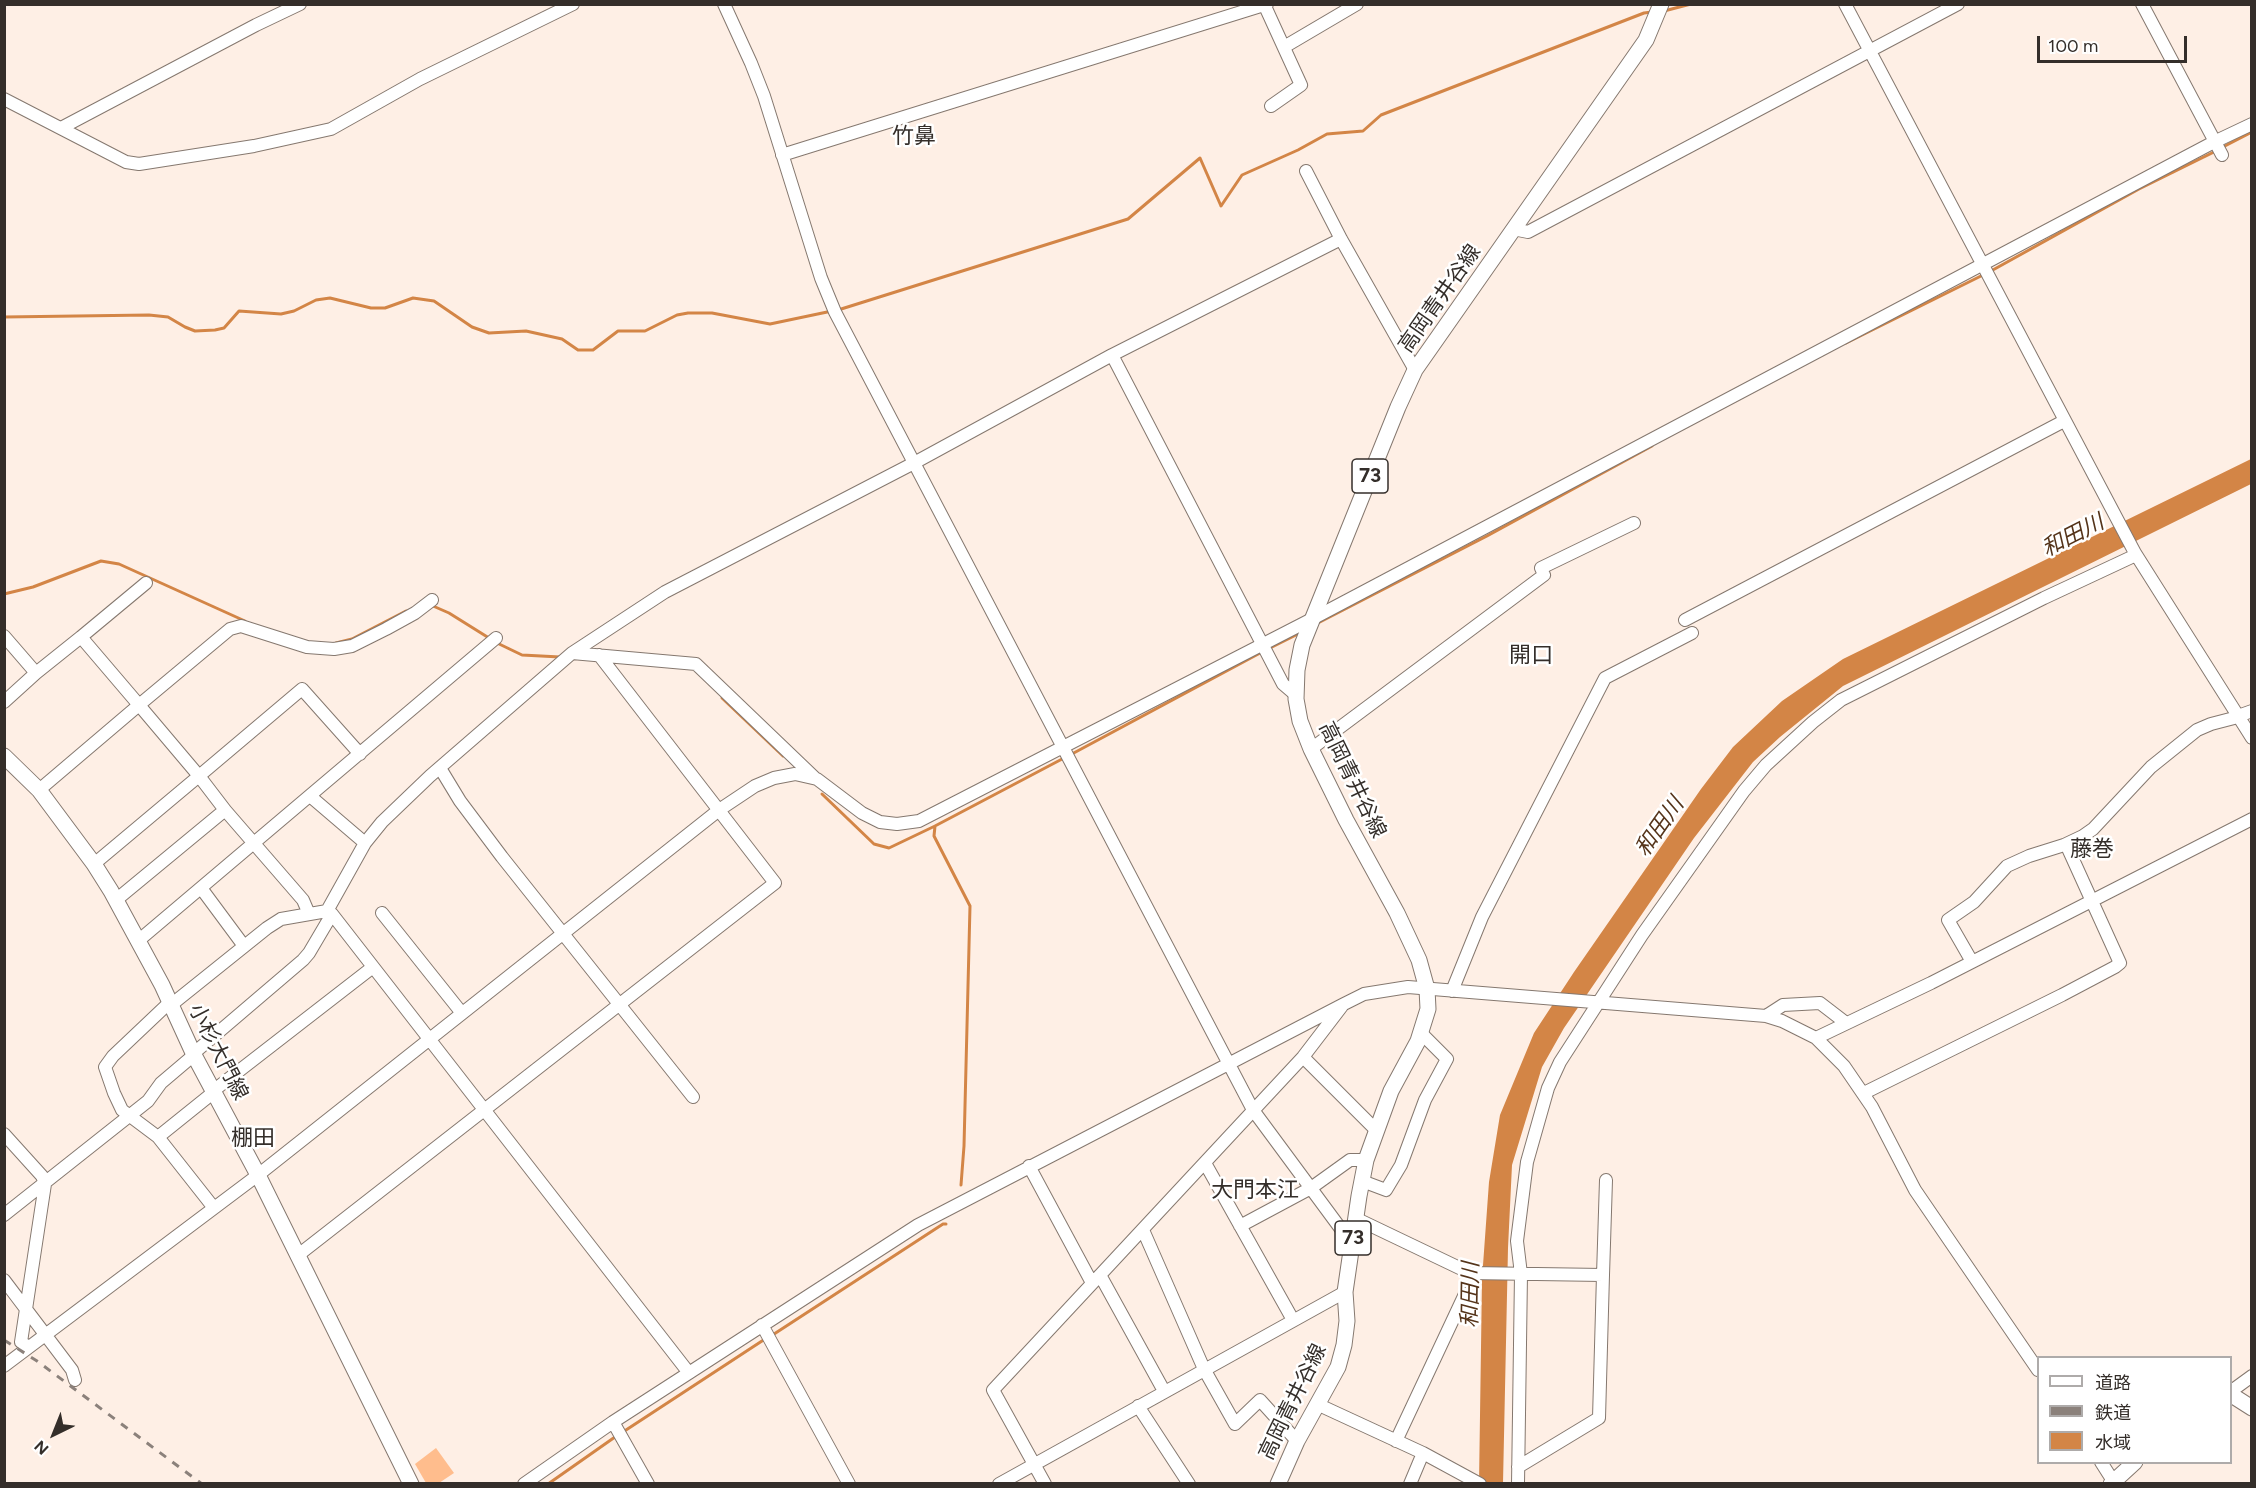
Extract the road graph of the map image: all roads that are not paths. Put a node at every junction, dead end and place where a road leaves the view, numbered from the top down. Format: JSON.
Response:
{"nodes":[{"id":1,"x":300,"y":4,"type":"edge"},
{"id":2,"x":573,"y":4,"type":"edge"},
{"id":3,"x":724,"y":4,"type":"edge"},
{"id":4,"x":1357,"y":4,"type":"edge"},
{"id":5,"x":1661,"y":4,"type":"edge"},
{"id":6,"x":1845,"y":4,"type":"edge"},
{"id":7,"x":1958,"y":4,"type":"edge"},
{"id":8,"x":2142,"y":4,"type":"edge"},
{"id":9,"x":1265,"y":5,"type":"edge"},
{"id":10,"x":1284,"y":47,"type":"junction"},
{"id":11,"x":1869,"y":51,"type":"junction"},
{"id":12,"x":4,"y":99,"type":"edge"},
{"id":13,"x":1271,"y":106,"type":"dead end"},
{"id":14,"x":2252,"y":124,"type":"edge"},
{"id":15,"x":60,"y":128,"type":"junction"},
{"id":16,"x":2214,"y":142,"type":"junction"},
{"id":17,"x":2222,"y":154,"type":"dead end"},
{"id":18,"x":782,"y":155,"type":"junction"},
{"id":19,"x":1306,"y":171,"type":"dead end"},
{"id":20,"x":1513,"y":229,"type":"junction"},
{"id":21,"x":1341,"y":239,"type":"junction"},
{"id":22,"x":1982,"y":266,"type":"junction"},
{"id":23,"x":1112,"y":356,"type":"junction"},
{"id":24,"x":1415,"y":370,"type":"junction"},
{"id":25,"x":2064,"y":421,"type":"junction"},
{"id":26,"x":914,"y":463,"type":"junction"},
{"id":27,"x":1634,"y":523,"type":"dead end"},
{"id":28,"x":2136,"y":554,"type":"junction"},
{"id":29,"x":146,"y":583,"type":"dead end"},
{"id":30,"x":432,"y":600,"type":"dead end"},
{"id":31,"x":1311,"y":619,"type":"junction"},
{"id":32,"x":1685,"y":620,"type":"dead end"},
{"id":33,"x":1692,"y":633,"type":"dead end"},
{"id":34,"x":4,"y":636,"type":"edge"},
{"id":35,"x":81,"y":637,"type":"junction"},
{"id":36,"x":496,"y":638,"type":"dead end"},
{"id":37,"x":1262,"y":643,"type":"junction"},
{"id":38,"x":572,"y":653,"type":"junction"},
{"id":39,"x":599,"y":655,"type":"junction"},
{"id":40,"x":36,"y":673,"type":"junction"},
{"id":41,"x":1297,"y":696,"type":"junction"},
{"id":42,"x":4,"y":702,"type":"edge"},
{"id":43,"x":139,"y":705,"type":"junction"},
{"id":44,"x":2252,"y":711,"type":"edge"},
{"id":45,"x":2238,"y":717,"type":"junction"},
{"id":46,"x":2252,"y":738,"type":"edge"},
{"id":47,"x":1063,"y":747,"type":"junction"},
{"id":48,"x":1311,"y":749,"type":"junction"},
{"id":49,"x":360,"y":754,"type":"junction"},
{"id":50,"x":4,"y":756,"type":"edge"},
{"id":51,"x":440,"y":768,"type":"junction"},
{"id":52,"x":199,"y":776,"type":"junction"},
{"id":53,"x":817,"y":779,"type":"junction"},
{"id":54,"x":39,"y":790,"type":"junction"},
{"id":55,"x":310,"y":796,"type":"junction"},
{"id":56,"x":225,"y":810,"type":"junction"},
{"id":57,"x":719,"y":810,"type":"junction"},
{"id":58,"x":2252,"y":819,"type":"edge"},
{"id":59,"x":365,"y":843,"type":"junction"},
{"id":60,"x":254,"y":844,"type":"junction"},
{"id":61,"x":2066,"y":844,"type":"junction"},
{"id":62,"x":94,"y":864,"type":"junction"},
{"id":63,"x":201,"y":888,"type":"junction"},
{"id":64,"x":116,"y":900,"type":"junction"},
{"id":65,"x":2091,"y":901,"type":"junction"},
{"id":66,"x":329,"y":912,"type":"junction"},
{"id":67,"x":382,"y":913,"type":"dead end"},
{"id":68,"x":309,"y":914,"type":"junction"},
{"id":69,"x":563,"y":933,"type":"junction"},
{"id":70,"x":138,"y":940,"type":"junction"},
{"id":71,"x":244,"y":946,"type":"junction"},
{"id":72,"x":1971,"y":960,"type":"junction"},
{"id":73,"x":373,"y":968,"type":"junction"},
{"id":74,"x":1427,"y":989,"type":"junction"},
{"id":75,"x":1452,"y":991,"type":"junction"},
{"id":76,"x":1598,"y":1002,"type":"junction"},
{"id":77,"x":171,"y":1004,"type":"junction"},
{"id":78,"x":618,"y":1004,"type":"junction"},
{"id":79,"x":1344,"y":1004,"type":"junction"},
{"id":80,"x":461,"y":1012,"type":"junction"},
{"id":81,"x":1766,"y":1016,"type":"junction"},
{"id":82,"x":1846,"y":1023,"type":"junction"},
{"id":83,"x":1421,"y":1033,"type":"junction"},
{"id":84,"x":428,"y":1038,"type":"junction"},
{"id":85,"x":1816,"y":1038,"type":"junction"},
{"id":86,"x":194,"y":1054,"type":"junction"},
{"id":87,"x":1303,"y":1057,"type":"junction"},
{"id":88,"x":1227,"y":1064,"type":"junction"},
{"id":89,"x":214,"y":1092,"type":"junction"},
{"id":90,"x":1866,"y":1092,"type":"dead end"},
{"id":91,"x":693,"y":1097,"type":"dead end"},
{"id":92,"x":482,"y":1109,"type":"junction"},
{"id":93,"x":1253,"y":1110,"type":"junction"},
{"id":94,"x":128,"y":1115,"type":"junction"},
{"id":95,"x":1376,"y":1130,"type":"junction"},
{"id":96,"x":4,"y":1134,"type":"edge"},
{"id":97,"x":158,"y":1137,"type":"junction"},
{"id":98,"x":1366,"y":1160,"type":"junction"},
{"id":99,"x":1205,"y":1162,"type":"junction"},
{"id":100,"x":1029,"y":1167,"type":"junction"},
{"id":101,"x":258,"y":1175,"type":"junction"},
{"id":102,"x":1606,"y":1180,"type":"dead end"},
{"id":103,"x":1362,"y":1181,"type":"junction"},
{"id":104,"x":45,"y":1184,"type":"junction"},
{"id":105,"x":1311,"y":1188,"type":"junction"},
{"id":106,"x":214,"y":1208,"type":"junction"},
{"id":107,"x":4,"y":1215,"type":"edge"},
{"id":108,"x":1355,"y":1218,"type":"junction"},
{"id":109,"x":1240,"y":1226,"type":"junction"},
{"id":110,"x":1143,"y":1230,"type":"junction"},
{"id":111,"x":1352,"y":1244,"type":"junction"},
{"id":112,"x":297,"y":1256,"type":"junction"},
{"id":113,"x":1521,"y":1274,"type":"junction"},
{"id":114,"x":1603,"y":1275,"type":"junction"},
{"id":115,"x":1096,"y":1279,"type":"junction"},
{"id":116,"x":4,"y":1280,"type":"edge"},
{"id":117,"x":1345,"y":1292,"type":"junction"},
{"id":118,"x":1465,"y":1294,"type":"dead end"},
{"id":119,"x":27,"y":1310,"type":"junction"},
{"id":120,"x":1293,"y":1320,"type":"junction"},
{"id":121,"x":762,"y":1325,"type":"junction"},
{"id":122,"x":47,"y":1335,"type":"junction"},
{"id":123,"x":29,"y":1347,"type":"junction"},
{"id":124,"x":4,"y":1366,"type":"edge"},
{"id":125,"x":1204,"y":1369,"type":"junction"},
{"id":126,"x":2037,"y":1369,"type":"edge"},
{"id":127,"x":689,"y":1373,"type":"junction"},
{"id":128,"x":2252,"y":1376,"type":"edge"},
{"id":129,"x":75,"y":1380,"type":"dead end"},
{"id":130,"x":1164,"y":1391,"type":"junction"},
{"id":131,"x":2232,"y":1391,"type":"edge"},
{"id":132,"x":2232,"y":1394,"type":"edge"},
{"id":133,"x":1319,"y":1405,"type":"junction"},
{"id":134,"x":1138,"y":1406,"type":"junction"},
{"id":135,"x":2252,"y":1408,"type":"edge"},
{"id":136,"x":613,"y":1422,"type":"junction"},
{"id":137,"x":1297,"y":1441,"type":"junction"},
{"id":138,"x":1396,"y":1441,"type":"junction"},
{"id":139,"x":1423,"y":1453,"type":"junction"},
{"id":140,"x":1034,"y":1464,"type":"junction"},
{"id":141,"x":2102,"y":1464,"type":"edge"},
{"id":142,"x":2133,"y":1464,"type":"edge"},
{"id":143,"x":1518,"y":1467,"type":"junction"},
{"id":144,"x":1475,"y":1481,"type":"edge"},
{"id":145,"x":2113,"y":1483,"type":"edge"},
{"id":146,"x":411,"y":1484,"type":"edge"},
{"id":147,"x":524,"y":1484,"type":"edge"},
{"id":148,"x":648,"y":1484,"type":"edge"},
{"id":149,"x":849,"y":1484,"type":"edge"},
{"id":150,"x":999,"y":1484,"type":"edge"},
{"id":151,"x":1045,"y":1484,"type":"edge"},
{"id":152,"x":1189,"y":1484,"type":"edge"},
{"id":153,"x":1278,"y":1484,"type":"edge"},
{"id":154,"x":1410,"y":1484,"type":"edge"},
{"id":155,"x":1518,"y":1484,"type":"edge"}],
"edges":[{"from":1,"to":15,"type":"street"},
{"from":2,"to":15,"type":"street"},
{"from":3,"to":18,"type":"street"},
{"from":4,"to":10,"type":"street"},
{"from":5,"to":20,"type":"main road","name":"高岡青井谷線","number":"73"},
{"from":6,"to":11,"type":"street"},
{"from":7,"to":11,"type":"street"},
{"from":8,"to":16,"type":"street"},
{"from":9,"to":10,"type":"street"},
{"from":9,"to":18,"type":"street"},
{"from":10,"to":13,"type":"street"},
{"from":11,"to":20,"type":"street"},
{"from":11,"to":22,"type":"street"},
{"from":12,"to":15,"type":"street"},
{"from":14,"to":16,"type":"street"},
{"from":16,"to":17,"type":"street"},
{"from":16,"to":22,"type":"street"},
{"from":18,"to":26,"type":"street"},
{"from":19,"to":21,"type":"street"},
{"from":20,"to":24,"type":"main road","name":"高岡青井谷線","number":"73"},
{"from":21,"to":23,"type":"street"},
{"from":21,"to":24,"type":"street"},
{"from":22,"to":25,"type":"street"},
{"from":22,"to":31,"type":"street"},
{"from":23,"to":26,"type":"street"},
{"from":23,"to":37,"type":"street"},
{"from":24,"to":31,"type":"main road","name":"高岡青井谷線","number":"73"},
{"from":25,"to":28,"type":"street"},
{"from":25,"to":32,"type":"street"},
{"from":26,"to":38,"type":"street"},
{"from":26,"to":47,"type":"street"},
{"from":27,"to":48,"type":"street"},
{"from":28,"to":45,"type":"street"},
{"from":28,"to":76,"type":"street"},
{"from":29,"to":35,"type":"street"},
{"from":30,"to":43,"type":"street"},
{"from":31,"to":37,"type":"street"},
{"from":31,"to":41,"type":"main road","name":"高岡青井谷線","number":"73"},
{"from":33,"to":75,"type":"street"},
{"from":34,"to":40,"type":"street"},
{"from":35,"to":40,"type":"street"},
{"from":35,"to":43,"type":"street"},
{"from":36,"to":49,"type":"street"},
{"from":37,"to":41,"type":"street"},
{"from":37,"to":47,"type":"street"},
{"from":38,"to":39,"type":"street"},
{"from":38,"to":51,"type":"street"},
{"from":39,"to":53,"type":"street"},
{"from":39,"to":57,"type":"street"},
{"from":40,"to":42,"type":"street"},
{"from":41,"to":48,"type":"main road","name":"高岡青井谷線","number":"73"},
{"from":43,"to":52,"type":"street"},
{"from":43,"to":54,"type":"street"},
{"from":44,"to":45,"type":"street"},
{"from":45,"to":46,"type":"street"},
{"from":45,"to":61,"type":"street"},
{"from":47,"to":53,"type":"street"},
{"from":47,"to":88,"type":"street"},
{"from":48,"to":74,"type":"main road","name":"高岡青井谷線","number":"73"},
{"from":49,"to":52,"type":"street"},
{"from":49,"to":55,"type":"street"},
{"from":50,"to":54,"type":"main road","name":"小杉大門線"},
{"from":51,"to":59,"type":"street"},
{"from":51,"to":69,"type":"street"},
{"from":52,"to":56,"type":"street"},
{"from":52,"to":62,"type":"street"},
{"from":53,"to":57,"type":"street"},
{"from":54,"to":62,"type":"main road","name":"小杉大門線"},
{"from":55,"to":59,"type":"street"},
{"from":55,"to":60,"type":"street"},
{"from":56,"to":60,"type":"street"},
{"from":56,"to":64,"type":"street"},
{"from":57,"to":69,"type":"street"},
{"from":57,"to":78,"type":"street"},
{"from":58,"to":65,"type":"street"},
{"from":59,"to":66,"type":"street"},
{"from":60,"to":63,"type":"street"},
{"from":60,"to":68,"type":"street"},
{"from":61,"to":65,"type":"street"},
{"from":61,"to":72,"type":"street"},
{"from":62,"to":64,"type":"main road","name":"小杉大門線"},
{"from":63,"to":70,"type":"street"},
{"from":63,"to":71,"type":"street"},
{"from":64,"to":70,"type":"main road","name":"小杉大門線"},
{"from":65,"to":72,"type":"street"},
{"from":65,"to":90,"type":"street"},
{"from":66,"to":68,"type":"street"},
{"from":66,"to":73,"type":"street"},
{"from":66,"to":86,"type":"street"},
{"from":67,"to":80,"type":"street"},
{"from":68,"to":71,"type":"street"},
{"from":69,"to":78,"type":"street"},
{"from":69,"to":80,"type":"street"},
{"from":70,"to":77,"type":"main road","name":"小杉大門線"},
{"from":71,"to":77,"type":"street"},
{"from":72,"to":82,"type":"street"},
{"from":73,"to":84,"type":"street"},
{"from":73,"to":89,"type":"street"},
{"from":74,"to":75,"type":"street"},
{"from":74,"to":79,"type":"street"},
{"from":74,"to":83,"type":"main road","name":"高岡青井谷線","number":"73"},
{"from":75,"to":76,"type":"street"},
{"from":76,"to":81,"type":"street"},
{"from":76,"to":113,"type":"street"},
{"from":77,"to":86,"type":"main road","name":"小杉大門線"},
{"from":77,"to":94,"type":"street"},
{"from":78,"to":91,"type":"street"},
{"from":78,"to":92,"type":"street"},
{"from":79,"to":87,"type":"street"},
{"from":79,"to":88,"type":"street"},
{"from":80,"to":84,"type":"street"},
{"from":81,"to":82,"type":"street"},
{"from":81,"to":85,"type":"street"},
{"from":82,"to":85,"type":"street"},
{"from":83,"to":95,"type":"main road","name":"高岡青井谷線","number":"73"},
{"from":83,"to":103,"type":"street"},
{"from":84,"to":92,"type":"street"},
{"from":84,"to":101,"type":"street"},
{"from":85,"to":126,"type":"street"},
{"from":86,"to":89,"type":"main road","name":"小杉大門線"},
{"from":86,"to":94,"type":"street"},
{"from":87,"to":93,"type":"street"},
{"from":87,"to":95,"type":"street"},
{"from":88,"to":93,"type":"street"},
{"from":88,"to":100,"type":"street"},
{"from":89,"to":97,"type":"street"},
{"from":89,"to":101,"type":"main road","name":"小杉大門線"},
{"from":92,"to":112,"type":"street"},
{"from":92,"to":127,"type":"street"},
{"from":93,"to":99,"type":"street"},
{"from":93,"to":105,"type":"street"},
{"from":94,"to":97,"type":"street"},
{"from":94,"to":104,"type":"street"},
{"from":95,"to":98,"type":"main road","name":"高岡青井谷線","number":"73"},
{"from":96,"to":104,"type":"street"},
{"from":97,"to":106,"type":"street"},
{"from":98,"to":103,"type":"main road","name":"高岡青井谷線","number":"73"},
{"from":98,"to":105,"type":"street"},
{"from":99,"to":109,"type":"street"},
{"from":99,"to":110,"type":"street"},
{"from":100,"to":115,"type":"street"},
{"from":100,"to":121,"type":"street"},
{"from":101,"to":106,"type":"street"},
{"from":101,"to":112,"type":"main road","name":"小杉大門線"},
{"from":102,"to":114,"type":"street"},
{"from":103,"to":108,"type":"main road","name":"高岡青井谷線","number":"73"},
{"from":104,"to":107,"type":"street"},
{"from":104,"to":119,"type":"street"},
{"from":105,"to":109,"type":"street"},
{"from":105,"to":111,"type":"street"},
{"from":106,"to":122,"type":"street"},
{"from":108,"to":111,"type":"main road","name":"高岡青井谷線","number":"73"},
{"from":108,"to":113,"type":"street"},
{"from":109,"to":120,"type":"street"},
{"from":110,"to":115,"type":"street"},
{"from":110,"to":125,"type":"street"},
{"from":111,"to":117,"type":"main road","name":"高岡青井谷線","number":"73"},
{"from":112,"to":146,"type":"main road","name":"小杉大門線"},
{"from":113,"to":114,"type":"street"},
{"from":113,"to":143,"type":"street"},
{"from":114,"to":143,"type":"street"},
{"from":115,"to":130,"type":"street"},
{"from":115,"to":140,"type":"street"},
{"from":116,"to":119,"type":"street"},
{"from":117,"to":120,"type":"street"},
{"from":117,"to":133,"type":"main road","name":"高岡青井谷線","number":"73"},
{"from":118,"to":138,"type":"street"},
{"from":119,"to":122,"type":"street"},
{"from":119,"to":123,"type":"street"},
{"from":120,"to":125,"type":"street"},
{"from":121,"to":127,"type":"street"},
{"from":121,"to":149,"type":"street"},
{"from":122,"to":123,"type":"street"},
{"from":122,"to":129,"type":"street"},
{"from":123,"to":124,"type":"street"},
{"from":125,"to":130,"type":"street"},
{"from":125,"to":137,"type":"street"},
{"from":127,"to":136,"type":"street"},
{"from":128,"to":131,"type":"street"},
{"from":130,"to":134,"type":"street"},
{"from":132,"to":135,"type":"main road"},
{"from":133,"to":137,"type":"main road","name":"高岡青井谷線","number":"73"},
{"from":133,"to":138,"type":"street"},
{"from":134,"to":140,"type":"street"},
{"from":134,"to":152,"type":"street"},
{"from":136,"to":147,"type":"street"},
{"from":136,"to":148,"type":"street"},
{"from":137,"to":153,"type":"main road","name":"高岡青井谷線","number":"73"},
{"from":138,"to":139,"type":"street"},
{"from":139,"to":144,"type":"street"},
{"from":139,"to":154,"type":"street"},
{"from":140,"to":150,"type":"street"},
{"from":140,"to":151,"type":"street"},
{"from":141,"to":145,"type":"street"},
{"from":142,"to":145,"type":"main road"},
{"from":143,"to":155,"type":"street"}]}
